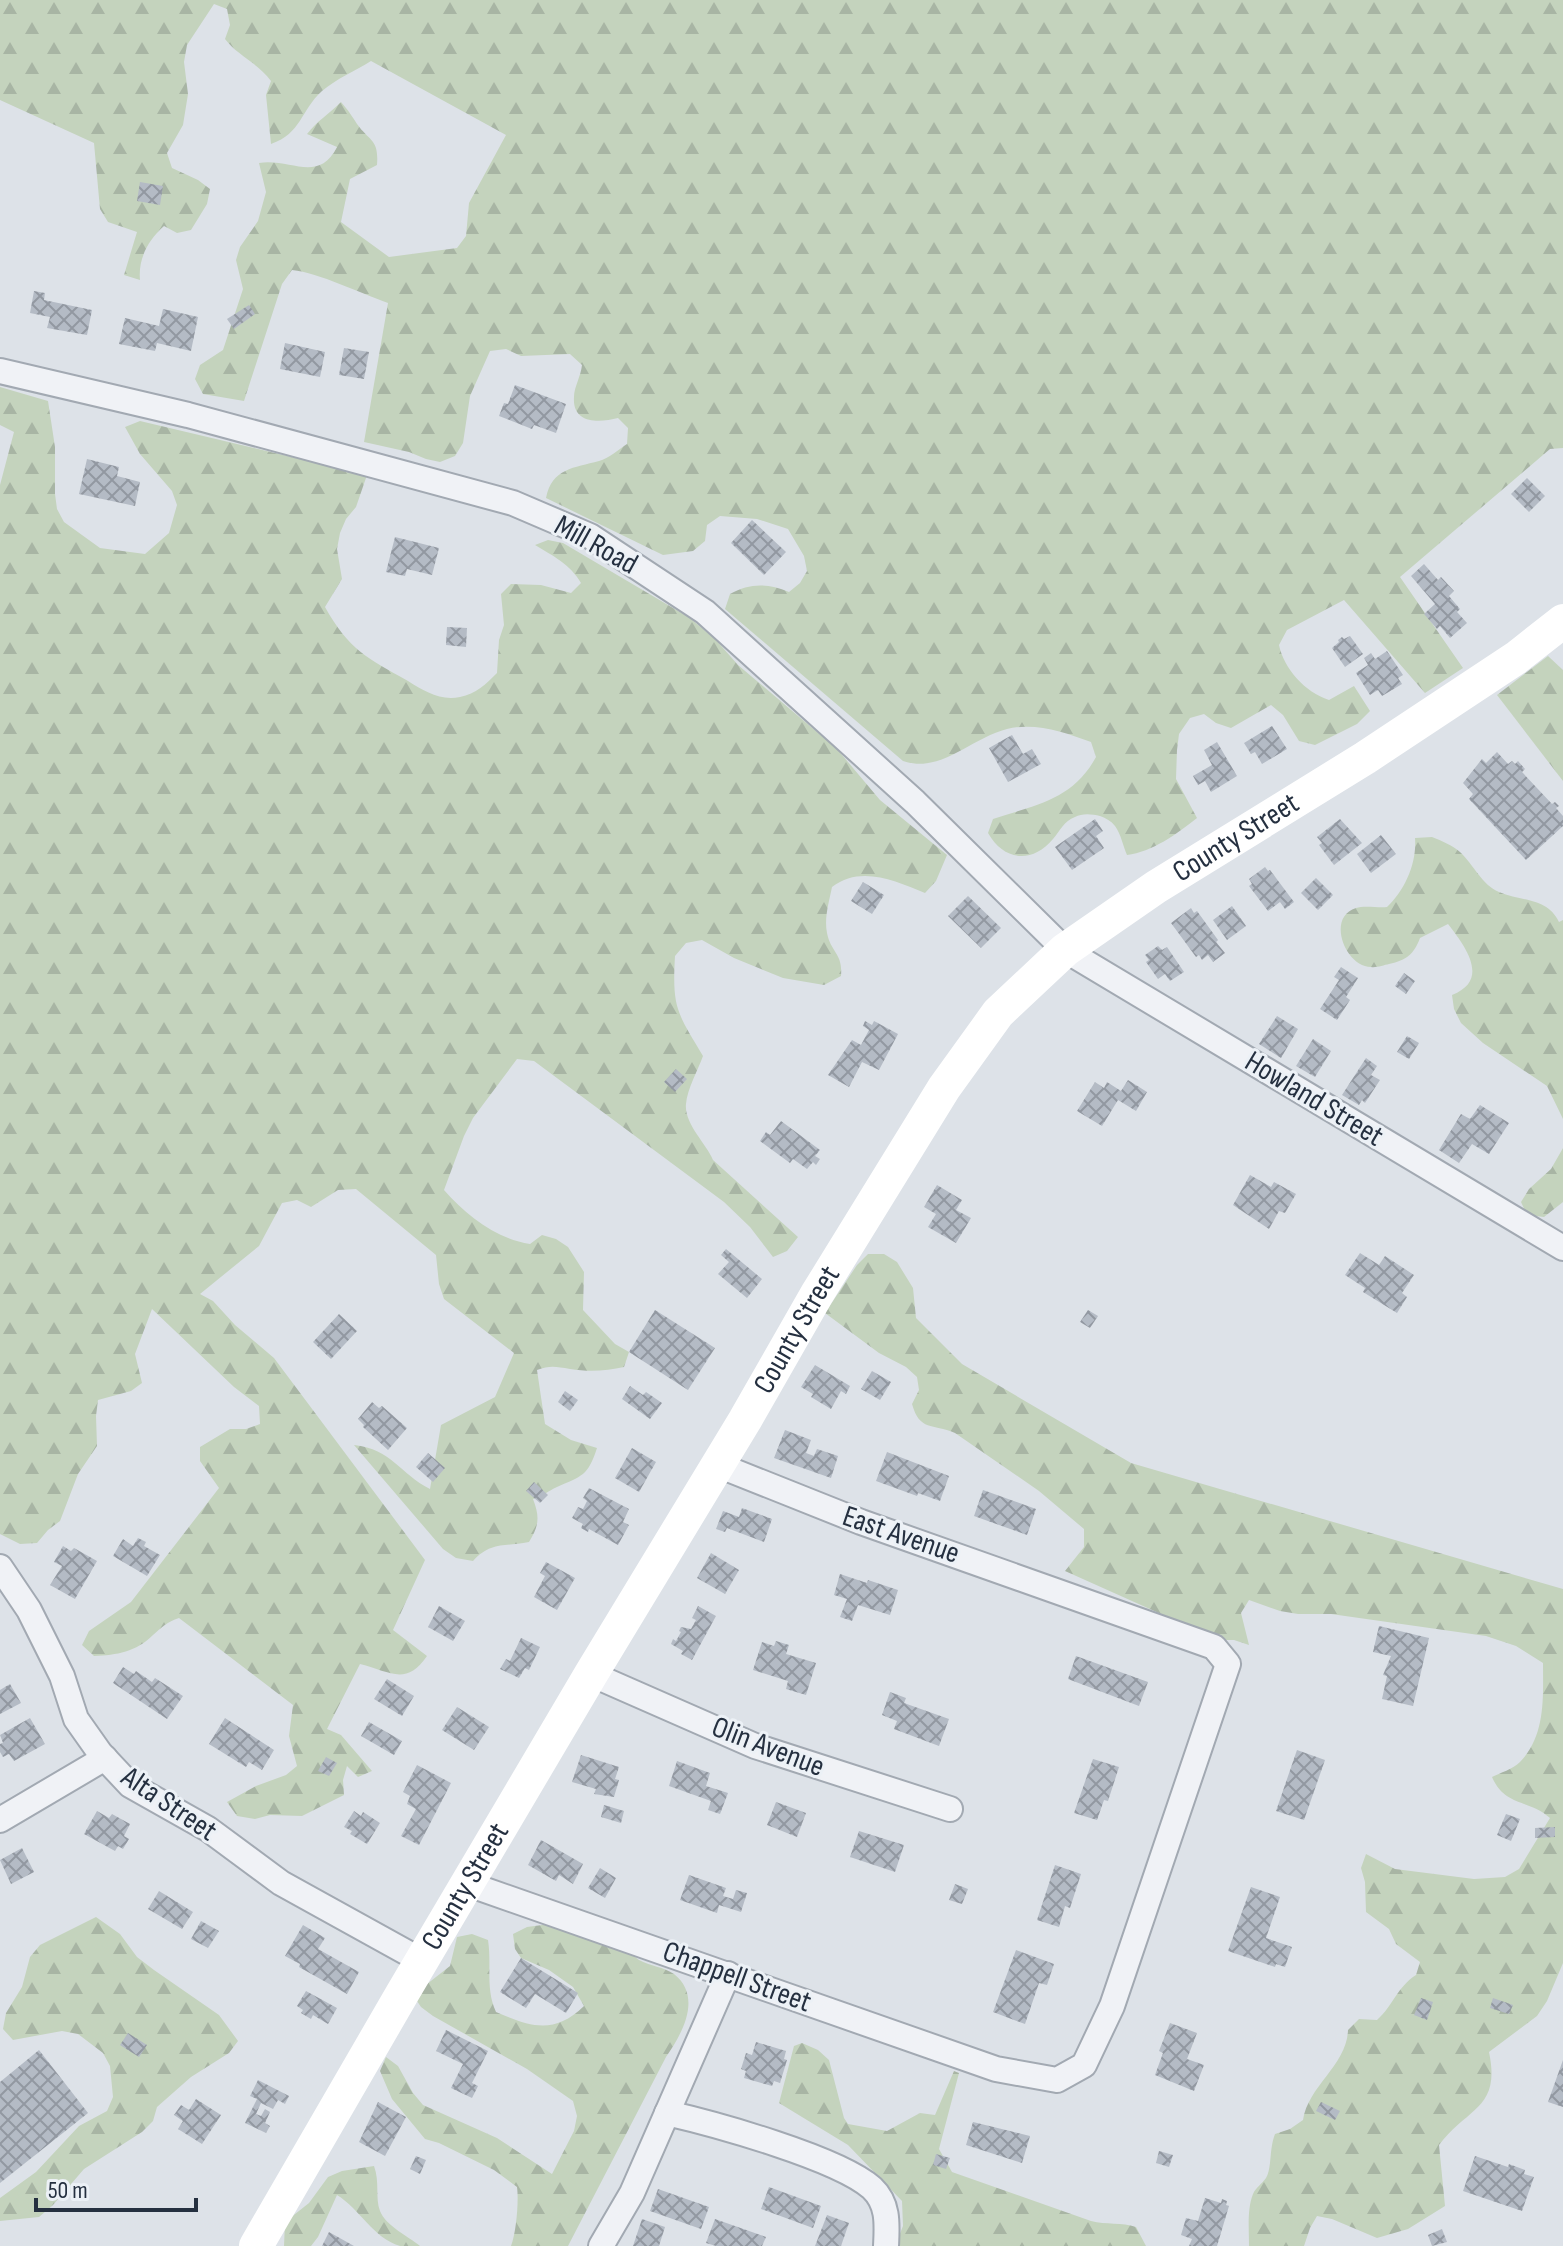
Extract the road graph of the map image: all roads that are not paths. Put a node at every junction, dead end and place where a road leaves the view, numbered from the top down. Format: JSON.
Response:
{"nodes":[{"id":1,"x":0,"y":371,"type":"edge"},
{"id":2,"x":1563,"y":621,"type":"edge"},
{"id":3,"x":1065,"y":950,"type":"junction"},
{"id":4,"x":1563,"y":1248,"type":"edge"},
{"id":5,"x":718,"y":1465,"type":"junction"},
{"id":6,"x":0,"y":1567,"type":"edge"},
{"id":7,"x":591,"y":1674,"type":"junction"},
{"id":8,"x":105,"y":1758,"type":"junction"},
{"id":9,"x":950,"y":1809,"type":"dead end"},
{"id":10,"x":0,"y":1820,"type":"edge"},
{"id":11,"x":468,"y":1884,"type":"junction"},
{"id":12,"x":422,"y":1961,"type":"junction"},
{"id":13,"x":728,"y":1974,"type":"junction"},
{"id":14,"x":1006,"y":2071,"type":"joint"},
{"id":15,"x":667,"y":2113,"type":"junction"},
{"id":16,"x":256,"y":2246,"type":"edge"},
{"id":17,"x":601,"y":2246,"type":"edge"},
{"id":18,"x":886,"y":2246,"type":"edge"}],
"edges":[{"from":1,"to":3,"type":"street","name":"Mill Road"},
{"from":2,"to":3,"type":"street","name":"County Street"},
{"from":3,"to":4,"type":"street","name":"Howland Street"},
{"from":3,"to":5,"type":"street","name":"County Street"},
{"from":5,"to":7,"type":"street","name":"County Street"},
{"from":5,"to":14,"type":"street","name":"East Avenue"},
{"from":6,"to":8,"type":"street","name":"Alta Street"},
{"from":7,"to":9,"type":"street","name":"Olin Avenue"},
{"from":7,"to":11,"type":"street","name":"County Street"},
{"from":8,"to":10,"type":"street"},
{"from":8,"to":12,"type":"street","name":"Alta Street"},
{"from":11,"to":12,"type":"street","name":"County Street"},
{"from":11,"to":13,"type":"street","name":"Chappell Street"},
{"from":12,"to":16,"type":"street","name":"County Street"},
{"from":13,"to":14,"type":"street","name":"Chappell Street"},
{"from":13,"to":15,"type":"street"},
{"from":15,"to":17,"type":"street"},
{"from":15,"to":18,"type":"street"}]}
